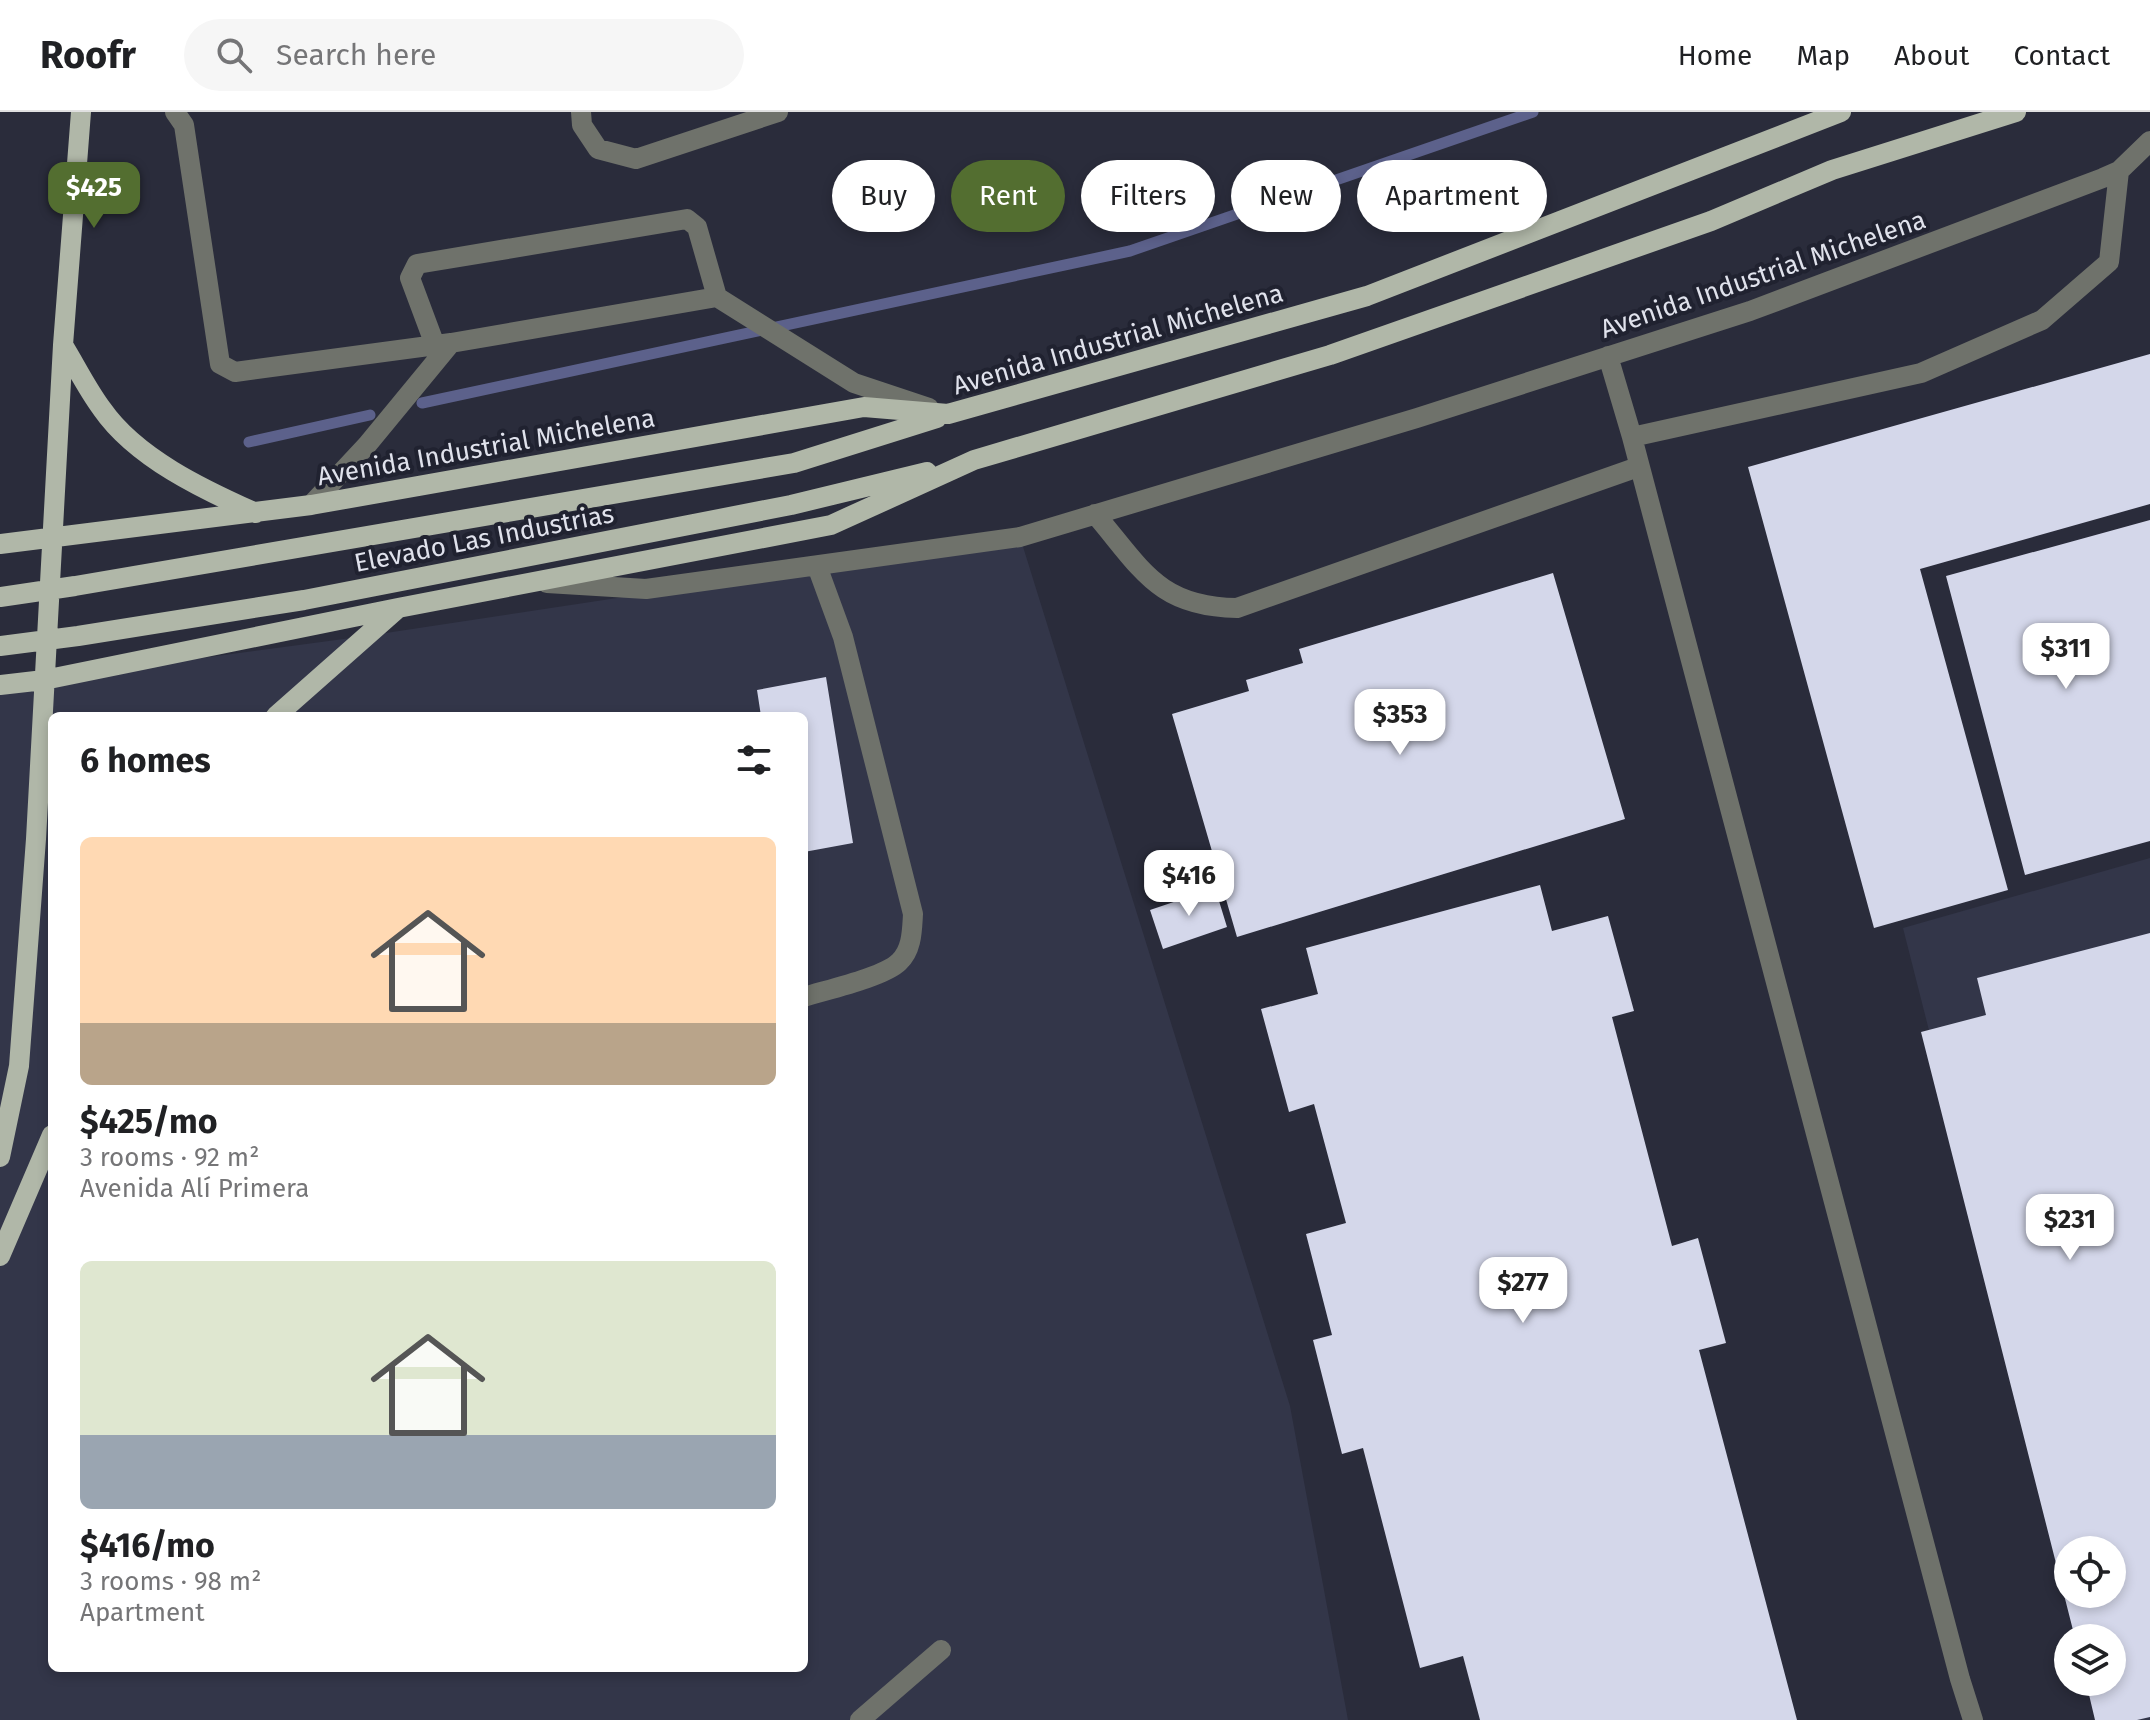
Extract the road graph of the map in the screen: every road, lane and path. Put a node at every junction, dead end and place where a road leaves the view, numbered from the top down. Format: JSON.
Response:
{"nodes":[{"id":1,"x":81,"y":112,"type":"edge"},
{"id":2,"x":175,"y":112,"type":"edge"},
{"id":3,"x":581,"y":112,"type":"edge"},
{"id":4,"x":778,"y":112,"type":"edge"},
{"id":5,"x":1841,"y":112,"type":"edge"},
{"id":6,"x":2016,"y":112,"type":"edge"},
{"id":7,"x":2150,"y":141,"type":"edge"},
{"id":8,"x":2119,"y":171,"type":"junction"},
{"id":9,"x":717,"y":297,"type":"junction"},
{"id":10,"x":443,"y":344,"type":"junction"},
{"id":11,"x":63,"y":345,"type":"junction"},
{"id":12,"x":1608,"y":356,"type":"junction"},
{"id":13,"x":948,"y":414,"type":"junction"},
{"id":14,"x":1632,"y":437,"type":"junction"},
{"id":15,"x":974,"y":460,"type":"junction"},
{"id":16,"x":1638,"y":467,"type":"junction"},
{"id":17,"x":311,"y":505,"type":"junction"},
{"id":18,"x":256,"y":513,"type":"junction"},
{"id":19,"x":1095,"y":514,"type":"junction"},
{"id":20,"x":52,"y":539,"type":"junction"},
{"id":21,"x":0,"y":544,"type":"edge"},
{"id":22,"x":817,"y":566,"type":"junction"},
{"id":23,"x":535,"y":582,"type":"junction"},
{"id":24,"x":0,"y":597,"type":"edge"},
{"id":25,"x":398,"y":608,"type":"junction"},
{"id":26,"x":0,"y":646,"type":"edge"},
{"id":27,"x":44,"y":680,"type":"junction"},
{"id":28,"x":0,"y":685,"type":"edge"},
{"id":29,"x":281,"y":712,"type":"edge"},
{"id":30,"x":808,"y":996,"type":"edge"},
{"id":31,"x":48,"y":1144,"type":"edge"},
{"id":32,"x":0,"y":1157,"type":"edge"},
{"id":33,"x":0,"y":1256,"type":"edge"},
{"id":34,"x":941,"y":1650,"type":"dead end"},
{"id":35,"x":860,"y":1720,"type":"edge"},
{"id":36,"x":1973,"y":1720,"type":"edge"}],
"edges":[{"from":1,"to":11,"type":"main road"},
{"from":2,"to":10,"type":"street"},
{"from":3,"to":4,"type":"street"},
{"from":5,"to":13,"type":"main road","name":"Avenida Industrial Michelena"},
{"from":6,"to":15,"type":"main road","name":"Avenida Industrial Michelena"},
{"from":7,"to":8,"type":"street","name":"Avenida Industrial Michelena"},
{"from":8,"to":12,"type":"street","name":"Avenida Industrial Michelena"},
{"from":8,"to":14,"type":"street"},
{"from":9,"to":10,"type":"street"},
{"from":9,"to":10,"type":"street"},
{"from":9,"to":13,"type":"street"},
{"from":10,"to":17,"type":"street"},
{"from":11,"to":18,"type":"main road"},
{"from":11,"to":20,"type":"main road"},
{"from":12,"to":14,"type":"street"},
{"from":12,"to":19,"type":"street","name":"Avenida Industrial Michelena"},
{"from":13,"to":17,"type":"main road","name":"Avenida Industrial Michelena"},
{"from":13,"to":24,"type":"main road","name":"Elevado Las Industrias"},
{"from":14,"to":16,"type":"street"},
{"from":15,"to":23,"type":"main road","name":"Avenida Industrial Michelena"},
{"from":15,"to":26,"type":"main road","name":"Elevado Las Industrias"},
{"from":16,"to":19,"type":"street"},
{"from":16,"to":36,"type":"street"},
{"from":17,"to":18,"type":"main road","name":"Avenida Industrial Michelena"},
{"from":18,"to":20,"type":"main road","name":"Avenida Industrial Michelena"},
{"from":19,"to":22,"type":"street","name":"Avenida Industrial Michelena"},
{"from":20,"to":21,"type":"main road","name":"Avenida Industrial Michelena"},
{"from":20,"to":27,"type":"main road"},
{"from":22,"to":23,"type":"street","name":"Avenida Industrial Michelena"},
{"from":22,"to":30,"type":"street"},
{"from":23,"to":25,"type":"main road","name":"Avenida Industrial Michelena"},
{"from":25,"to":27,"type":"main road","name":"Avenida Industrial Michelena"},
{"from":25,"to":29,"type":"main road"},
{"from":27,"to":28,"type":"main road","name":"Avenida Industrial Michelena"},
{"from":27,"to":32,"type":"main road"},
{"from":31,"to":33,"type":"main road"},
{"from":34,"to":35,"type":"street"}]}
